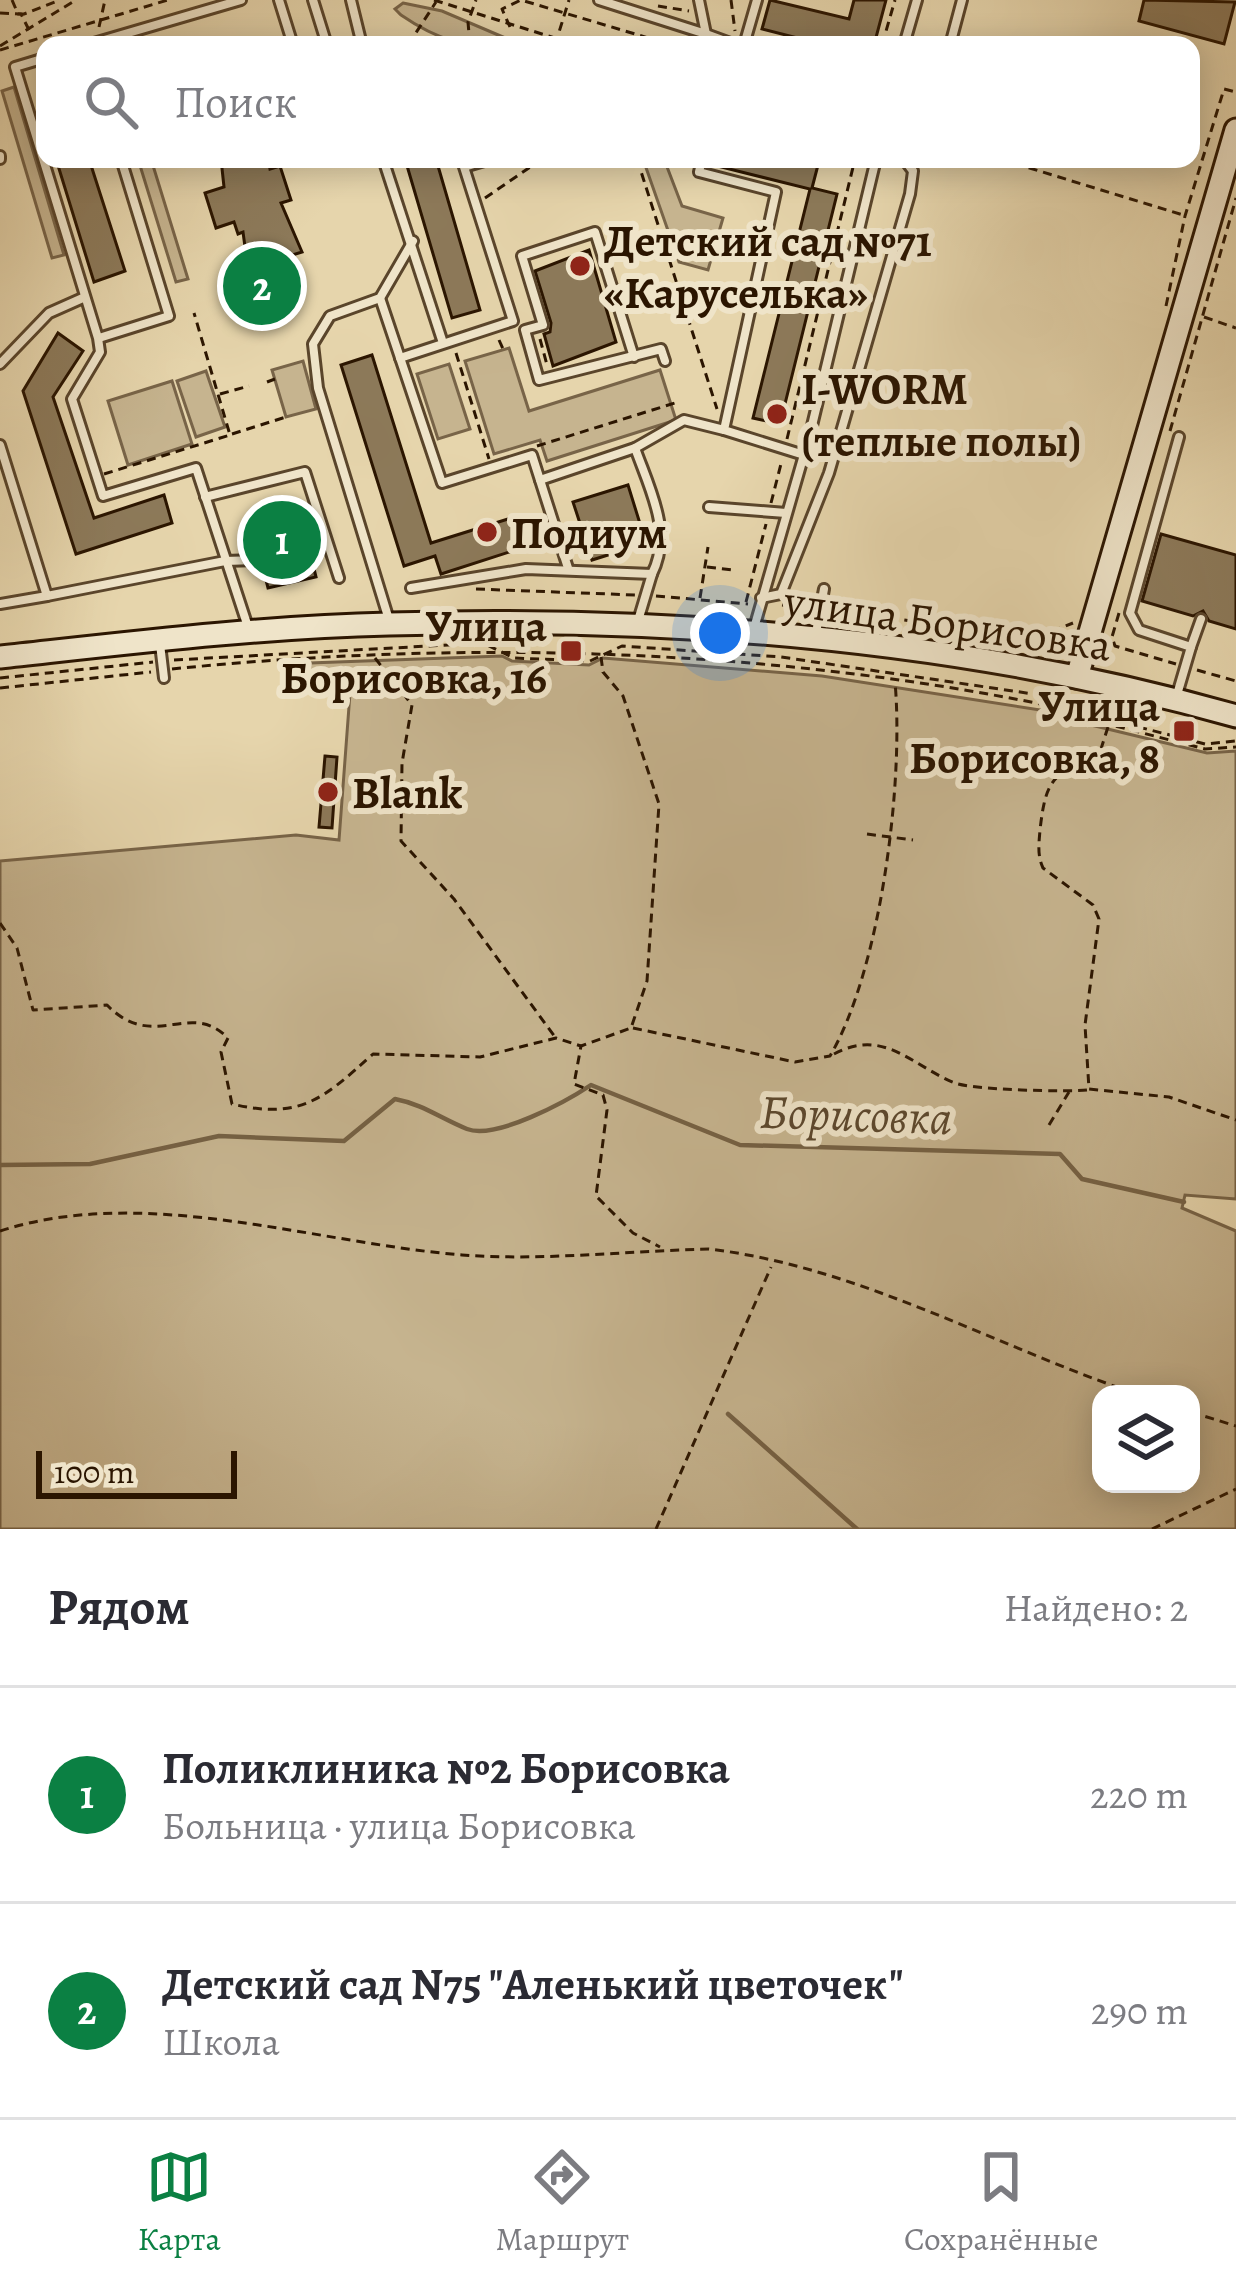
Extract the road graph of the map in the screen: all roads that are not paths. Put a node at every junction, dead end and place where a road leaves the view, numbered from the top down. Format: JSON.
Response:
{"nodes":[{"id":1,"x":241,"y":0,"type":"edge"},
{"id":2,"x":279,"y":0,"type":"edge"},
{"id":3,"x":313,"y":0,"type":"edge"},
{"id":4,"x":351,"y":0,"type":"edge"},
{"id":5,"x":599,"y":0,"type":"edge"},
{"id":6,"x":696,"y":0,"type":"edge"},
{"id":7,"x":757,"y":0,"type":"edge"},
{"id":8,"x":917,"y":0,"type":"edge"},
{"id":9,"x":962,"y":0,"type":"edge"},
{"id":10,"x":706,"y":34,"type":"junction"},
{"id":11,"x":118,"y":36,"type":"edge"},
{"id":12,"x":290,"y":36,"type":"edge"},
{"id":13,"x":324,"y":36,"type":"edge"},
{"id":14,"x":360,"y":36,"type":"edge"},
{"id":15,"x":712,"y":36,"type":"edge"},
{"id":16,"x":742,"y":36,"type":"edge"},
{"id":17,"x":907,"y":36,"type":"edge"},
{"id":18,"x":952,"y":36,"type":"edge"},
{"id":19,"x":36,"y":61,"type":"edge"},
{"id":20,"x":15,"y":68,"type":"junction"},
{"id":21,"x":0,"y":72,"type":"edge"},
{"id":22,"x":1236,"y":130,"type":"edge"},
{"id":23,"x":36,"y":137,"type":"edge"},
{"id":24,"x":46,"y":168,"type":"edge"},
{"id":25,"x":125,"y":168,"type":"edge"},
{"id":26,"x":386,"y":168,"type":"edge"},
{"id":27,"x":464,"y":168,"type":"edge"},
{"id":28,"x":700,"y":168,"type":"edge"},
{"id":29,"x":874,"y":168,"type":"edge"},
{"id":30,"x":911,"y":168,"type":"edge"},
{"id":31,"x":413,"y":241,"type":"junction"},
{"id":32,"x":85,"y":297,"type":"junction"},
{"id":33,"x":380,"y":298,"type":"junction"},
{"id":34,"x":98,"y":338,"type":"junction"},
{"id":35,"x":447,"y":342,"type":"junction"},
{"id":36,"x":634,"y":357,"type":"junction"},
{"id":37,"x":400,"y":358,"type":"junction"},
{"id":38,"x":665,"y":362,"type":"dead end"},
{"id":39,"x":0,"y":364,"type":"edge"},
{"id":40,"x":724,"y":430,"type":"junction"},
{"id":41,"x":1180,"y":437,"type":"dead end"},
{"id":42,"x":0,"y":445,"type":"edge"},
{"id":43,"x":635,"y":448,"type":"junction"},
{"id":44,"x":804,"y":455,"type":"junction"},
{"id":45,"x":540,"y":480,"type":"junction"},
{"id":46,"x":206,"y":497,"type":"junction"},
{"id":47,"x":709,"y":507,"type":"dead end"},
{"id":48,"x":786,"y":513,"type":"junction"},
{"id":49,"x":260,"y":560,"type":"dead end"},
{"id":50,"x":225,"y":561,"type":"junction"},
{"id":51,"x":568,"y":568,"type":"junction"},
{"id":52,"x":652,"y":574,"type":"junction"},
{"id":53,"x":339,"y":578,"type":"dead end"},
{"id":54,"x":411,"y":588,"type":"dead end"},
{"id":55,"x":824,"y":589,"type":"dead end"},
{"id":56,"x":47,"y":596,"type":"junction"},
{"id":57,"x":760,"y":601,"type":"junction"},
{"id":58,"x":0,"y":604,"type":"edge"},
{"id":59,"x":1201,"y":619,"type":"dead end"},
{"id":60,"x":390,"y":623,"type":"junction"},
{"id":61,"x":636,"y":627,"type":"junction"},
{"id":62,"x":249,"y":632,"type":"junction"},
{"id":63,"x":752,"y":635,"type":"junction"},
{"id":64,"x":815,"y":641,"type":"junction"},
{"id":65,"x":1190,"y":647,"type":"junction"},
{"id":66,"x":0,"y":657,"type":"edge"},
{"id":67,"x":1077,"y":677,"type":"junction"},
{"id":68,"x":1175,"y":699,"type":"junction"},
{"id":69,"x":1236,"y":716,"type":"edge"}],
"edges":[{"from":1,"to":11,"type":"lane"},
{"from":2,"to":12,"type":"lane"},
{"from":3,"to":13,"type":"lane"},
{"from":4,"to":14,"type":"lane"},
{"from":5,"to":10,"type":"lane"},
{"from":6,"to":10,"type":"lane"},
{"from":7,"to":16,"type":"lane"},
{"from":8,"to":17,"type":"lane"},
{"from":9,"to":18,"type":"lane"},
{"from":10,"to":15,"type":"lane"},
{"from":19,"to":20,"type":"lane"},
{"from":20,"to":21,"type":"lane"},
{"from":20,"to":23,"type":"lane"},
{"from":22,"to":67,"type":"street"},
{"from":24,"to":32,"type":"lane"},
{"from":25,"to":34,"type":"lane"},
{"from":26,"to":31,"type":"lane"},
{"from":27,"to":35,"type":"lane"},
{"from":28,"to":40,"type":"lane"},
{"from":29,"to":44,"type":"lane"},
{"from":30,"to":57,"type":"lane"},
{"from":31,"to":33,"type":"lane"},
{"from":31,"to":35,"type":"lane"},
{"from":32,"to":34,"type":"lane"},
{"from":32,"to":39,"type":"lane"},
{"from":33,"to":37,"type":"lane"},
{"from":33,"to":60,"type":"lane"},
{"from":34,"to":46,"type":"lane"},
{"from":35,"to":37,"type":"lane"},
{"from":36,"to":36,"type":"lane"},
{"from":36,"to":38,"type":"lane"},
{"from":37,"to":45,"type":"lane"},
{"from":40,"to":43,"type":"lane"},
{"from":40,"to":44,"type":"lane"},
{"from":41,"to":65,"type":"lane"},
{"from":42,"to":56,"type":"lane"},
{"from":43,"to":45,"type":"lane"},
{"from":43,"to":52,"type":"lane"},
{"from":44,"to":48,"type":"lane"},
{"from":45,"to":51,"type":"lane"},
{"from":46,"to":50,"type":"lane"},
{"from":46,"to":53,"type":"lane"},
{"from":47,"to":48,"type":"lane"},
{"from":48,"to":57,"type":"lane"},
{"from":49,"to":50,"type":"lane"},
{"from":50,"to":56,"type":"lane"},
{"from":50,"to":62,"type":"lane"},
{"from":51,"to":52,"type":"lane"},
{"from":51,"to":54,"type":"lane"},
{"from":52,"to":61,"type":"lane"},
{"from":55,"to":64,"type":"lane"},
{"from":56,"to":58,"type":"lane"},
{"from":57,"to":63,"type":"lane"},
{"from":59,"to":65,"type":"lane"},
{"from":60,"to":61,"type":"street","name":"улица Борисовка"},
{"from":60,"to":62,"type":"street","name":"улица Борисовка"},
{"from":61,"to":63,"type":"street","name":"улица Борисовка"},
{"from":62,"to":66,"type":"street","name":"улица Борисовка"},
{"from":63,"to":64,"type":"street","name":"улица Борисовка"},
{"from":64,"to":67,"type":"street","name":"улица Борисовка"},
{"from":65,"to":68,"type":"lane"},
{"from":67,"to":68,"type":"street","name":"улица Борисовка"},
{"from":68,"to":69,"type":"street","name":"улица Борисовка"}]}
